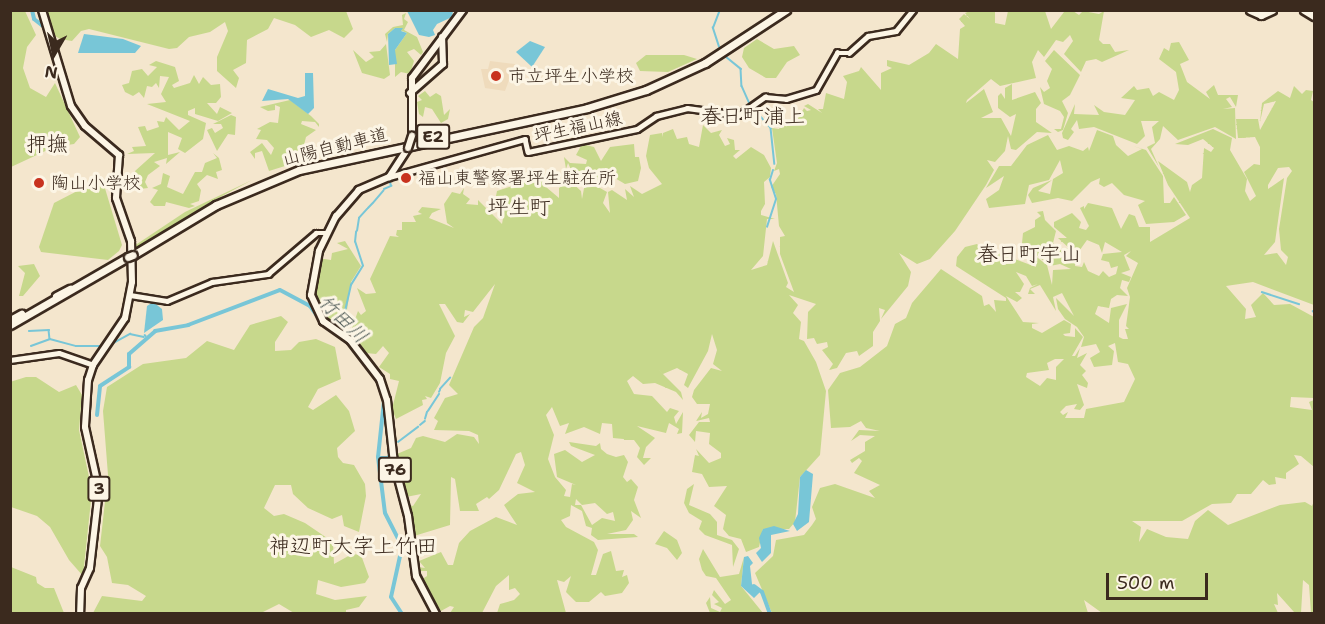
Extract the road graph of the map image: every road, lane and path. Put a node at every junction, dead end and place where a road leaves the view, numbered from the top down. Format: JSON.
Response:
{"nodes":[{"id":1,"x":42,"y":10,"type":"edge"},
{"id":2,"x":463,"y":10,"type":"edge"},
{"id":3,"x":784,"y":10,"type":"edge"},
{"id":4,"x":913,"y":10,"type":"edge"},
{"id":5,"x":1252,"y":10,"type":"edge"},
{"id":6,"x":1267,"y":10,"type":"edge"},
{"id":7,"x":1272,"y":10,"type":"edge"},
{"id":8,"x":1305,"y":10,"type":"edge"},
{"id":9,"x":1314,"y":14,"type":"edge"},
{"id":10,"x":442,"y":37,"type":"junction"},
{"id":11,"x":410,"y":93,"type":"junction"},
{"id":12,"x":389,"y":177,"type":"junction"},
{"id":13,"x":328,"y":233,"type":"junction"},
{"id":14,"x":92,"y":280,"type":"junction"},
{"id":15,"x":130,"y":295,"type":"junction"},
{"id":16,"x":56,"y":296,"type":"dead end"},
{"id":17,"x":61,"y":303,"type":"dead end"},
{"id":18,"x":21,"y":314,"type":"dead end"},
{"id":19,"x":27,"y":320,"type":"dead end"},
{"id":20,"x":10,"y":323,"type":"edge"},
{"id":21,"x":10,"y":360,"type":"edge"},
{"id":22,"x":93,"y":365,"type":"junction"},
{"id":23,"x":80,"y":614,"type":"edge"},
{"id":24,"x":436,"y":614,"type":"edge"}],
"edges":[{"from":1,"to":15,"type":"main road","number":"3"},
{"from":2,"to":10,"type":"main road"},
{"from":3,"to":14,"type":"highway","name":"山陽自動車道","number":"E2"},
{"from":4,"to":12,"type":"main road","name":"坪生福山線"},
{"from":5,"to":6,"type":"highway"},
{"from":5,"to":7,"type":"highway"},
{"from":8,"to":9,"type":"highway"},
{"from":10,"to":11,"type":"main road"},
{"from":10,"to":11,"type":"main road"},
{"from":11,"to":12,"type":"main road","bridge":true},
{"from":12,"to":13,"type":"main road","number":"76"},
{"from":13,"to":15,"type":"main road"},
{"from":13,"to":24,"type":"main road","number":"76"},
{"from":14,"to":16,"type":"highway"},
{"from":14,"to":17,"type":"highway"},
{"from":14,"to":20,"type":"highway"},
{"from":15,"to":22,"type":"main road","number":"3"},
{"from":18,"to":20,"type":"highway"},
{"from":19,"to":20,"type":"highway"},
{"from":21,"to":22,"type":"main road"},
{"from":22,"to":23,"type":"main road","number":"3"}]}
